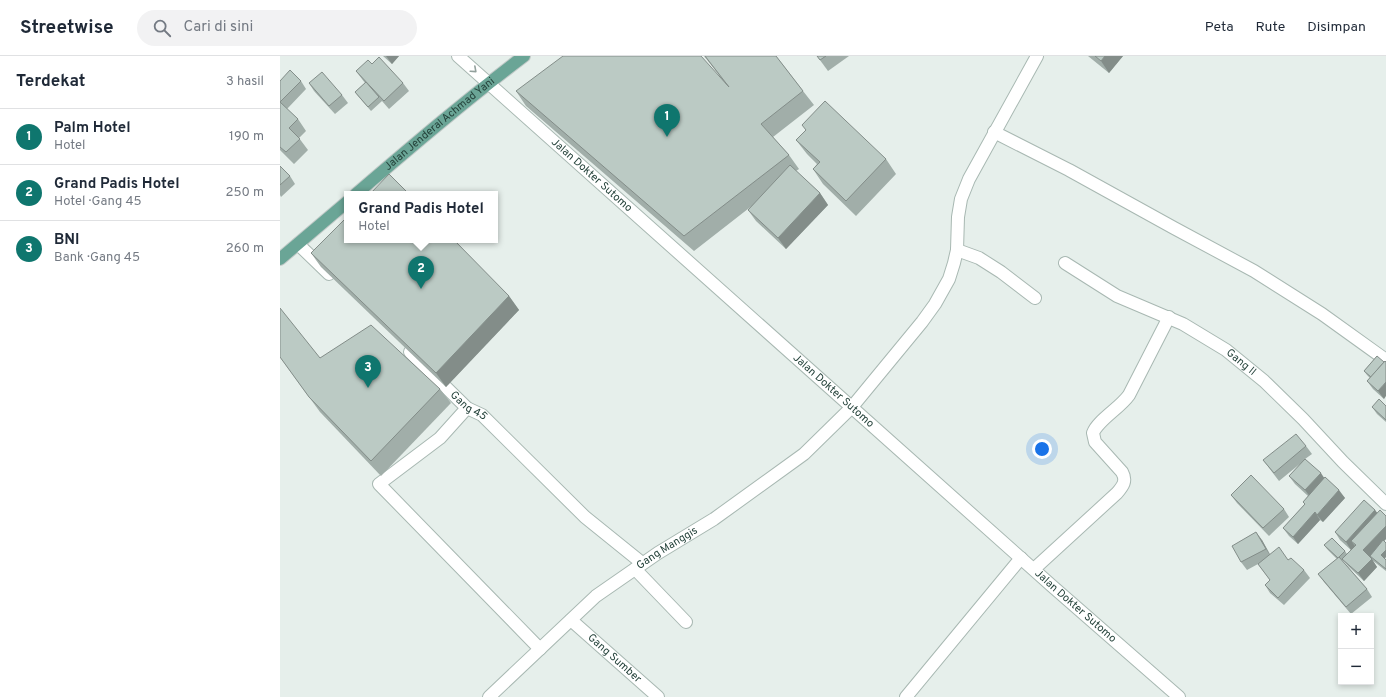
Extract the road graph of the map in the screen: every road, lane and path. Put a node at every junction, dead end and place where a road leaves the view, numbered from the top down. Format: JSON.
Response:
{"nodes":[{"id":1,"x":458,"y":56,"type":"edge"},
{"id":2,"x":524,"y":56,"type":"edge"},
{"id":3,"x":1037,"y":56,"type":"edge"},
{"id":4,"x":489,"y":84,"type":"junction"},
{"id":5,"x":994,"y":132,"type":"junction"},
{"id":6,"x":360,"y":191,"type":"edge"},
{"id":7,"x":344,"y":205,"type":"edge"},
{"id":8,"x":298,"y":244,"type":"junction"},
{"id":9,"x":957,"y":250,"type":"junction"},
{"id":10,"x":280,"y":259,"type":"edge"},
{"id":11,"x":1065,"y":263,"type":"dead end"},
{"id":12,"x":338,"y":282,"type":"edge"},
{"id":13,"x":1036,"y":298,"type":"dead end"},
{"id":14,"x":1168,"y":317,"type":"junction"},
{"id":15,"x":400,"y":342,"type":"edge"},
{"id":16,"x":1386,"y":360,"type":"edge"},
{"id":17,"x":852,"y":407,"type":"junction"},
{"id":18,"x":468,"y":408,"type":"junction"},
{"id":19,"x":1386,"y":504,"type":"edge"},
{"id":20,"x":1021,"y":558,"type":"junction"},
{"id":21,"x":639,"y":566,"type":"junction"},
{"id":22,"x":1034,"y":569,"type":"junction"},
{"id":23,"x":571,"y":620,"type":"junction"},
{"id":24,"x":686,"y":622,"type":"dead end"},
{"id":25,"x":540,"y":649,"type":"junction"},
{"id":26,"x":489,"y":697,"type":"edge"},
{"id":27,"x":658,"y":697,"type":"edge"},
{"id":28,"x":906,"y":697,"type":"edge"},
{"id":29,"x":1179,"y":697,"type":"edge"}],
"edges":[{"from":1,"to":4,"type":"street","name":"Jalan Dokter Sutomo","one_way":true},
{"from":2,"to":4,"type":"main road","name":"Jalan Jenderal Achmad Yani"},
{"from":3,"to":5,"type":"street","name":"Gang Manggis"},
{"from":4,"to":6,"type":"main road","name":"Jalan Jenderal Achmad Yani"},
{"from":4,"to":17,"type":"street","name":"Jalan Dokter Sutomo"},
{"from":5,"to":9,"type":"street","name":"Gang Manggis"},
{"from":5,"to":16,"type":"street"},
{"from":7,"to":8,"type":"main road"},
{"from":8,"to":10,"type":"main road"},
{"from":8,"to":12,"type":"street"},
{"from":9,"to":13,"type":"street"},
{"from":9,"to":17,"type":"street","name":"Gang Manggis"},
{"from":11,"to":14,"type":"street","name":"Gang II"},
{"from":14,"to":19,"type":"street","name":"Gang II"},
{"from":14,"to":22,"type":"street"},
{"from":15,"to":18,"type":"street","name":"Gang 45"},
{"from":17,"to":20,"type":"street","name":"Jalan Dokter Sutomo"},
{"from":17,"to":21,"type":"street","name":"Gang Manggis"},
{"from":18,"to":21,"type":"street","name":"Gang 45"},
{"from":18,"to":25,"type":"street"},
{"from":20,"to":22,"type":"street","name":"Jalan Dokter Sutomo"},
{"from":20,"to":28,"type":"street"},
{"from":21,"to":23,"type":"street","name":"Gang Manggis"},
{"from":21,"to":24,"type":"street","name":"Gang 45"},
{"from":22,"to":29,"type":"street","name":"Jalan Dokter Sutomo"},
{"from":23,"to":25,"type":"street","name":"Gang Manggis"},
{"from":23,"to":27,"type":"street","name":"Gang Sumber"},
{"from":25,"to":26,"type":"street","name":"Gang Manggis"}]}
